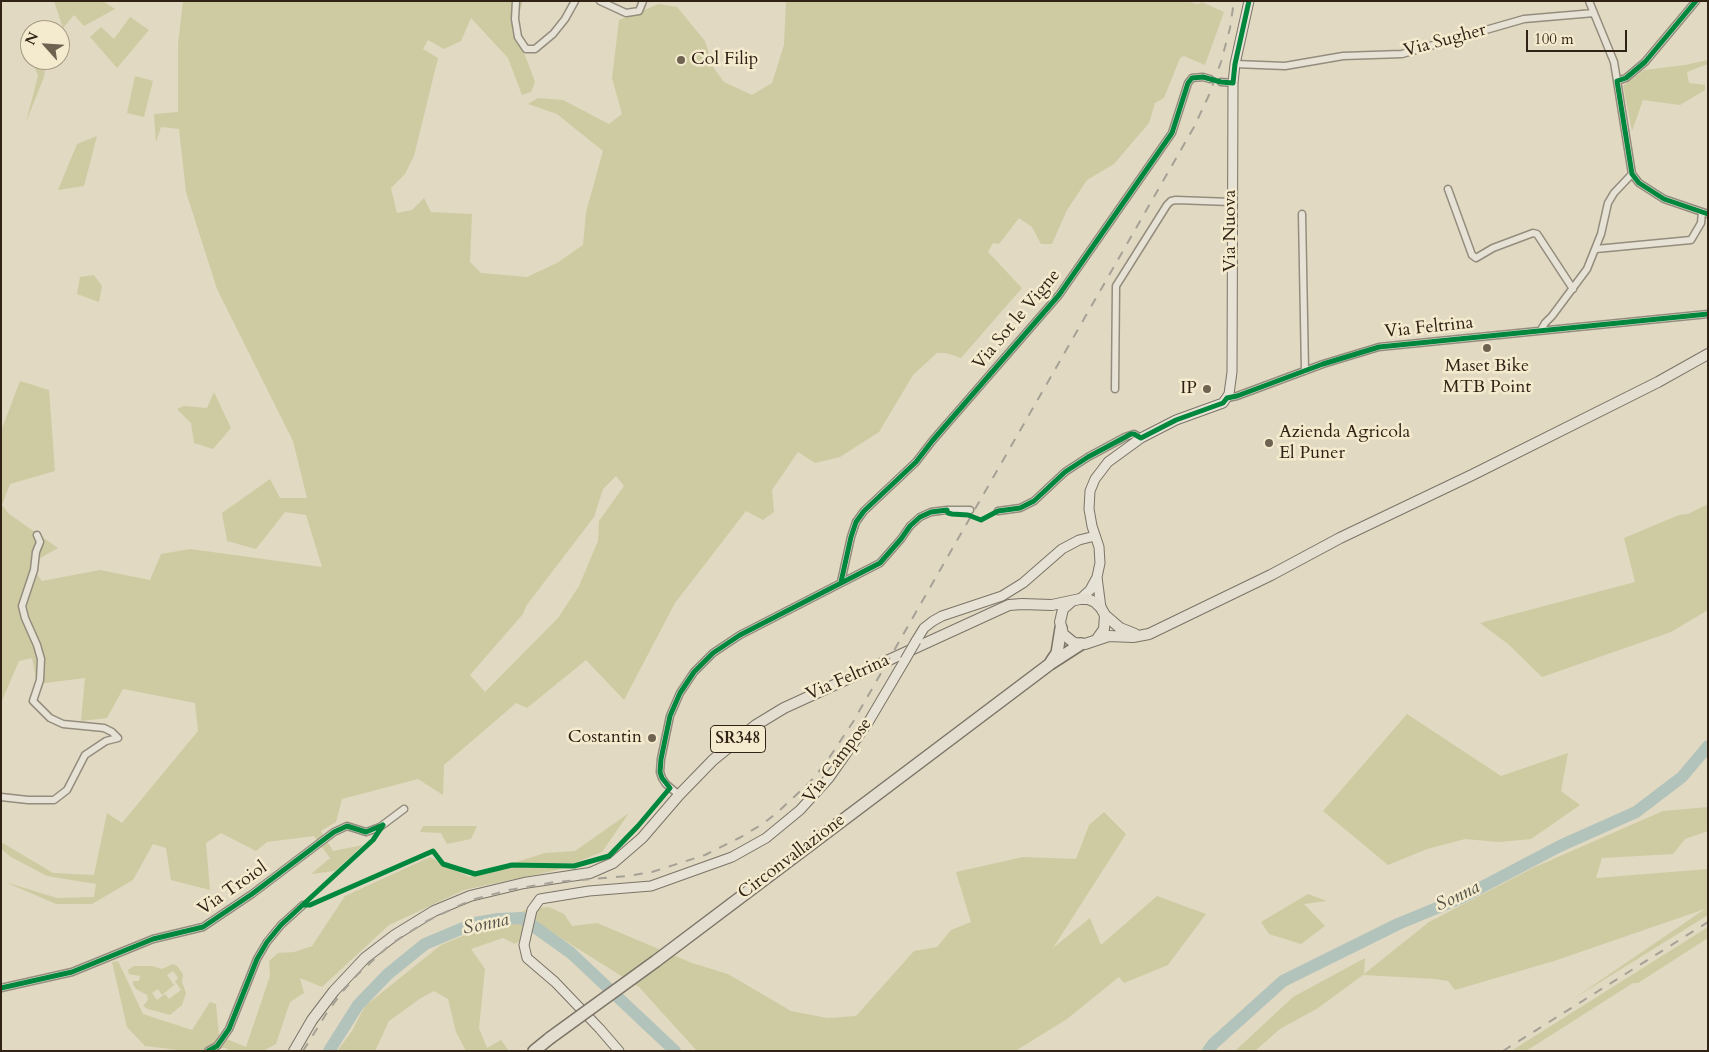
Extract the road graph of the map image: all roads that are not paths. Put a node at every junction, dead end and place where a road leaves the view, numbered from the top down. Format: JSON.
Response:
{"nodes":[{"id":1,"x":516,"y":1,"type":"edge"},
{"id":2,"x":575,"y":1,"type":"edge"},
{"id":3,"x":600,"y":1,"type":"edge"},
{"id":4,"x":643,"y":1,"type":"edge"},
{"id":5,"x":1249,"y":1,"type":"edge"},
{"id":6,"x":1589,"y":1,"type":"edge"},
{"id":7,"x":1696,"y":1,"type":"edge"},
{"id":8,"x":1594,"y":13,"type":"junction"},
{"id":9,"x":1235,"y":64,"type":"junction"},
{"id":10,"x":1210,"y":79,"type":"dead end"},
{"id":11,"x":1617,"y":81,"type":"junction"},
{"id":12,"x":1221,"y":82,"type":"dead end"},
{"id":13,"x":1233,"y":83,"type":"junction"},
{"id":14,"x":1632,"y":174,"type":"junction"},
{"id":15,"x":1448,"y":189,"type":"dead end"},
{"id":16,"x":1231,"y":202,"type":"junction"},
{"id":17,"x":1705,"y":213,"type":"edge"},
{"id":18,"x":1302,"y":214,"type":"dead end"},
{"id":19,"x":1596,"y":249,"type":"junction"},
{"id":20,"x":1573,"y":289,"type":"junction"},
{"id":21,"x":1708,"y":314,"type":"edge"},
{"id":22,"x":1541,"y":330,"type":"junction"},
{"id":23,"x":1708,"y":354,"type":"edge"},
{"id":24,"x":1305,"y":370,"type":"junction"},
{"id":25,"x":1115,"y":389,"type":"dead end"},
{"id":26,"x":1227,"y":398,"type":"junction"},
{"id":27,"x":1141,"y":438,"type":"junction"},
{"id":28,"x":970,"y":510,"type":"dead end"},
{"id":29,"x":998,"y":511,"type":"dead end"},
{"id":30,"x":37,"y":535,"type":"dead end"},
{"id":31,"x":1095,"y":536,"type":"junction"},
{"id":32,"x":1097,"y":577,"type":"junction"},
{"id":33,"x":842,"y":582,"type":"junction"},
{"id":34,"x":1076,"y":600,"type":"junction"},
{"id":35,"x":1041,"y":606,"type":"junction"},
{"id":36,"x":1103,"y":612,"type":"junction"},
{"id":37,"x":1060,"y":625,"type":"junction"},
{"id":38,"x":1144,"y":635,"type":"junction"},
{"id":39,"x":1097,"y":639,"type":"junction"},
{"id":40,"x":1080,"y":644,"type":"junction"},
{"id":41,"x":1050,"y":664,"type":"junction"},
{"id":42,"x":679,"y":795,"type":"junction"},
{"id":43,"x":1,"y":797,"type":"edge"},
{"id":44,"x":404,"y":809,"type":"dead end"},
{"id":45,"x":303,"y":906,"type":"dead end"},
{"id":46,"x":1,"y":988,"type":"edge"},
{"id":47,"x":208,"y":1051,"type":"edge"},
{"id":48,"x":294,"y":1051,"type":"edge"},
{"id":49,"x":534,"y":1051,"type":"edge"},
{"id":50,"x":619,"y":1051,"type":"edge"}],
"edges":[{"from":1,"to":2,"type":"street"},
{"from":3,"to":4,"type":"street"},
{"from":5,"to":9,"type":"street","name":"Via Nuova"},
{"from":6,"to":8,"type":"street"},
{"from":7,"to":11,"type":"street"},
{"from":8,"to":9,"type":"street","name":"Via Sugher"},
{"from":8,"to":11,"type":"street"},
{"from":9,"to":13,"type":"street","name":"Via Nuova"},
{"from":10,"to":33,"type":"street","name":"Via Sot le Vigne"},
{"from":11,"to":14,"type":"street"},
{"from":12,"to":13,"type":"street"},
{"from":13,"to":16,"type":"street","name":"Via Nuova"},
{"from":14,"to":17,"type":"street"},
{"from":14,"to":19,"type":"street"},
{"from":15,"to":20,"type":"street"},
{"from":16,"to":25,"type":"street"},
{"from":16,"to":26,"type":"street","name":"Via Nuova"},
{"from":17,"to":19,"type":"street"},
{"from":18,"to":24,"type":"street"},
{"from":19,"to":20,"type":"street"},
{"from":20,"to":22,"type":"street"},
{"from":21,"to":22,"type":"street","name":"Via Feltrina"},
{"from":22,"to":24,"type":"street","name":"Via Feltrina"},
{"from":23,"to":38,"type":"main road"},
{"from":24,"to":26,"type":"street","name":"Via Feltrina"},
{"from":26,"to":27,"type":"street","name":"Via Feltrina"},
{"from":27,"to":29,"type":"street"},
{"from":27,"to":31,"type":"street","name":"Via Feltrina"},
{"from":28,"to":33,"type":"street"},
{"from":30,"to":43,"type":"street"},
{"from":31,"to":32,"type":"street","name":"Via Feltrina"},
{"from":31,"to":50,"type":"street","name":"Via Campose","bridge":true},
{"from":32,"to":34,"type":"street"},
{"from":32,"to":36,"type":"street","name":"Via Feltrina"},
{"from":33,"to":42,"type":"street"},
{"from":34,"to":35,"type":"main road","name":"Via Feltrina","number":"SR348"},
{"from":34,"to":36,"type":"main road"},
{"from":34,"to":37,"type":"main road"},
{"from":35,"to":37,"type":"main road"},
{"from":35,"to":42,"type":"main road","name":"Via Feltrina","number":"SR348"},
{"from":36,"to":38,"type":"main road"},
{"from":36,"to":39,"type":"main road","name":"Via Feltrina"},
{"from":37,"to":40,"type":"main road"},
{"from":37,"to":41,"type":"highway"},
{"from":38,"to":39,"type":"main road"},
{"from":39,"to":40,"type":"main road"},
{"from":40,"to":41,"type":"highway","name":"Circonvallazione"},
{"from":41,"to":49,"type":"highway","name":"Circonvallazione","bridge":true},
{"from":42,"to":48,"type":"main road","number":"SR348"},
{"from":44,"to":46,"type":"street","name":"Via Troiol"},
{"from":45,"to":47,"type":"street"}]}
